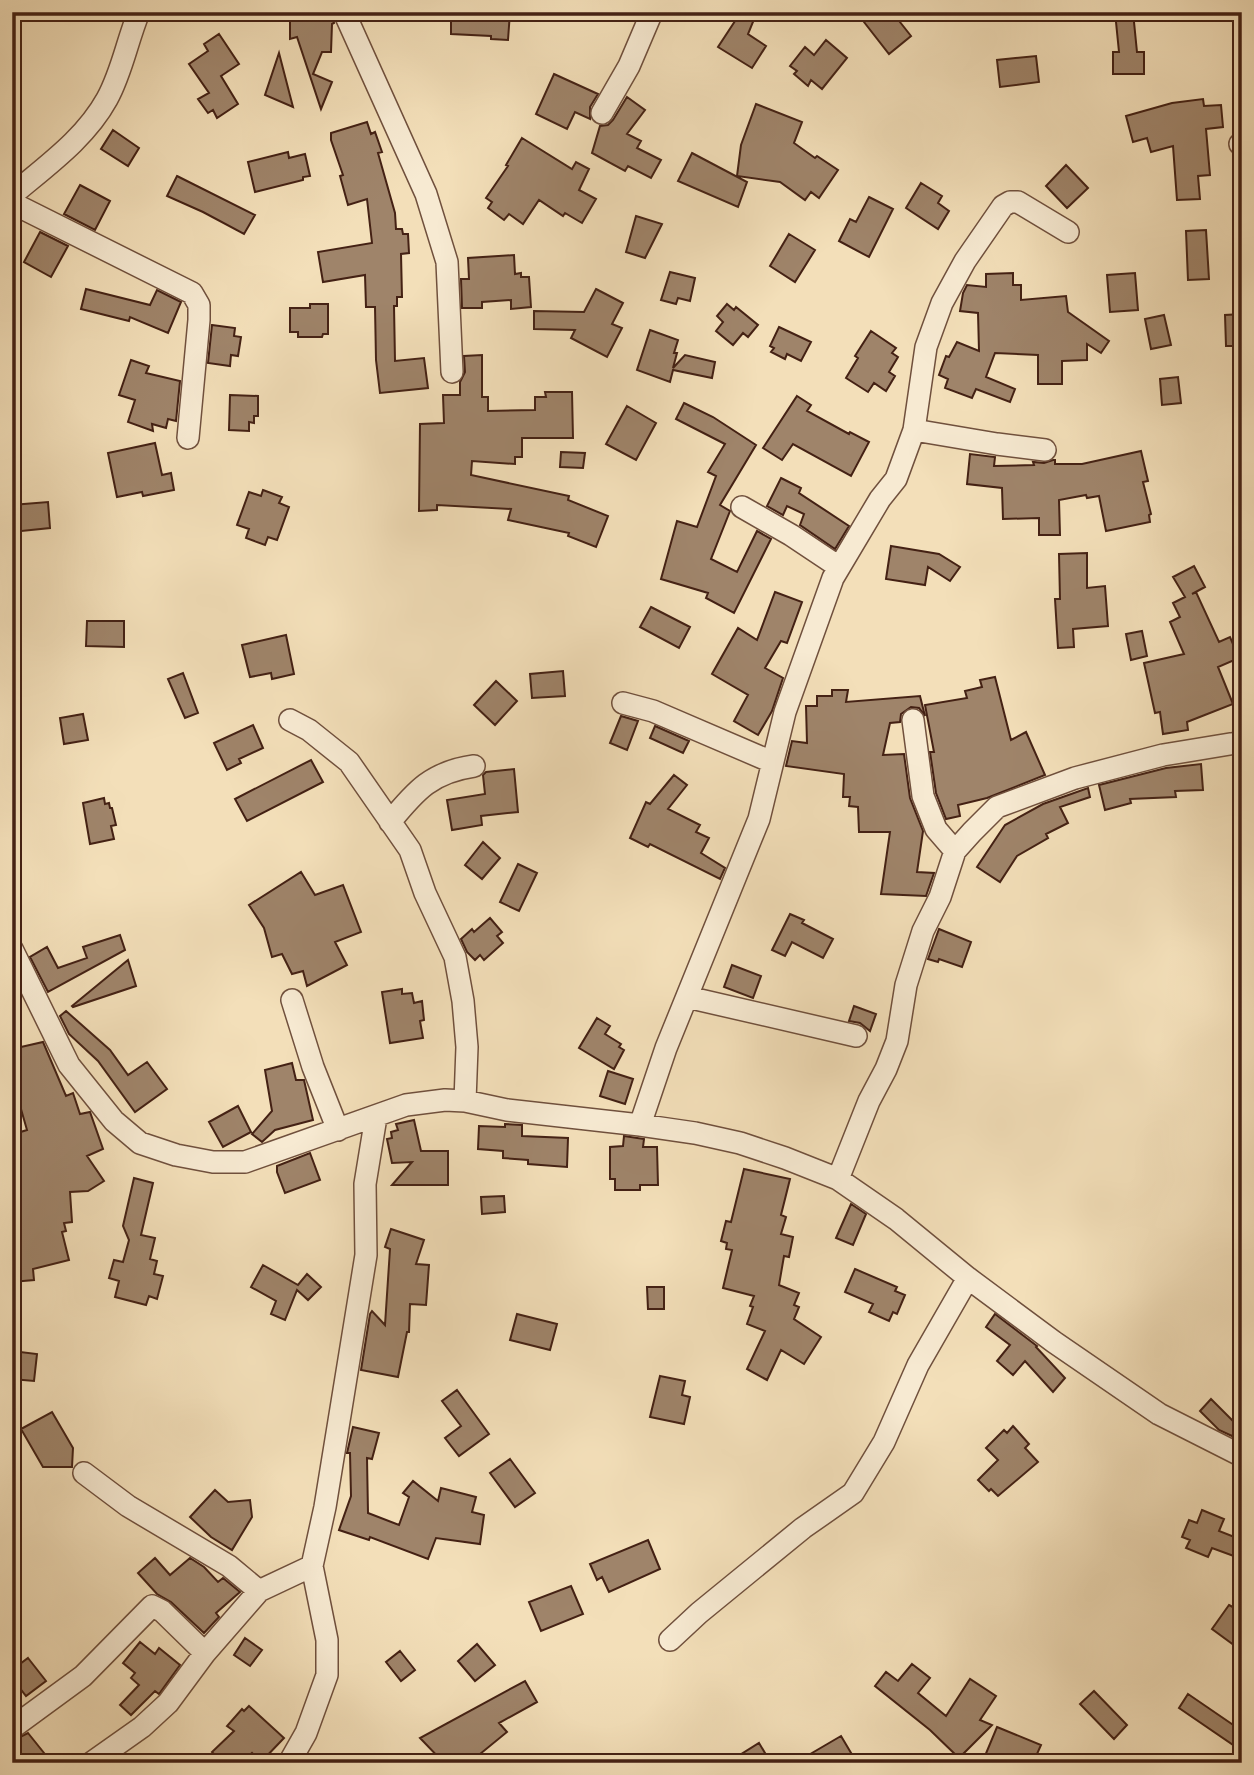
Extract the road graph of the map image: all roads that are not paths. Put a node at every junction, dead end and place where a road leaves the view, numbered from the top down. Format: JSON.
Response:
{"nodes":[{"id":1,"x":139,"y":12,"type":"edge"},
{"id":2,"x":344,"y":12,"type":"edge"},
{"id":3,"x":652,"y":12,"type":"edge"},
{"id":4,"x":602,"y":113,"type":"dead end"},
{"id":5,"x":12,"y":195,"type":"edge"},
{"id":6,"x":12,"y":203,"type":"edge"},
{"id":7,"x":1068,"y":232,"type":"dead end"},
{"id":8,"x":452,"y":372,"type":"dead end"},
{"id":9,"x":914,"y":430,"type":"junction"},
{"id":10,"x":188,"y":438,"type":"dead end"},
{"id":11,"x":1045,"y":450,"type":"dead end"},
{"id":12,"x":742,"y":507,"type":"dead end"},
{"id":13,"x":839,"y":567,"type":"junction"},
{"id":14,"x":623,"y":703,"type":"dead end"},
{"id":15,"x":290,"y":720,"type":"dead end"},
{"id":16,"x":914,"y":720,"type":"dead end"},
{"id":17,"x":1242,"y":740,"type":"edge"},
{"id":18,"x":772,"y":762,"type":"junction"},
{"id":19,"x":474,"y":766,"type":"dead end"},
{"id":20,"x":390,"y":822,"type":"junction"},
{"id":21,"x":955,"y":851,"type":"junction"},
{"id":22,"x":12,"y":949,"type":"edge"},
{"id":23,"x":687,"y":997,"type":"junction"},
{"id":24,"x":292,"y":1000,"type":"dead end"},
{"id":25,"x":856,"y":1036,"type":"dead end"},
{"id":26,"x":465,"y":1101,"type":"junction"},
{"id":27,"x":376,"y":1117,"type":"junction"},
{"id":28,"x":640,"y":1125,"type":"junction"},
{"id":29,"x":338,"y":1130,"type":"junction"},
{"id":30,"x":838,"y":1179,"type":"junction"},
{"id":31,"x":968,"y":1278,"type":"junction"},
{"id":32,"x":1242,"y":1456,"type":"edge"},
{"id":33,"x":84,"y":1473,"type":"dead end"},
{"id":34,"x":312,"y":1566,"type":"junction"},
{"id":35,"x":260,"y":1591,"type":"junction"},
{"id":36,"x":670,"y":1640,"type":"dead end"},
{"id":37,"x":205,"y":1653,"type":"junction"},
{"id":38,"x":12,"y":1728,"type":"edge"},
{"id":39,"x":291,"y":1762,"type":"edge"},
{"id":40,"x":91,"y":1763,"type":"edge"}],
"edges":[{"from":1,"to":5,"type":"street"},
{"from":2,"to":8,"type":"street"},
{"from":3,"to":4,"type":"street"},
{"from":6,"to":10,"type":"street"},
{"from":7,"to":9,"type":"street"},
{"from":9,"to":11,"type":"street"},
{"from":9,"to":13,"type":"street"},
{"from":12,"to":13,"type":"street"},
{"from":13,"to":18,"type":"street"},
{"from":14,"to":18,"type":"street"},
{"from":15,"to":20,"type":"street"},
{"from":16,"to":21,"type":"street"},
{"from":17,"to":21,"type":"street"},
{"from":18,"to":23,"type":"street"},
{"from":19,"to":20,"type":"street"},
{"from":20,"to":26,"type":"street"},
{"from":21,"to":30,"type":"street"},
{"from":22,"to":29,"type":"street"},
{"from":23,"to":25,"type":"street"},
{"from":23,"to":28,"type":"street"},
{"from":24,"to":29,"type":"street"},
{"from":26,"to":27,"type":"street"},
{"from":26,"to":28,"type":"street"},
{"from":27,"to":29,"type":"street"},
{"from":27,"to":34,"type":"street"},
{"from":28,"to":30,"type":"street"},
{"from":30,"to":31,"type":"street"},
{"from":31,"to":32,"type":"street"},
{"from":31,"to":36,"type":"street"},
{"from":33,"to":35,"type":"street"},
{"from":34,"to":35,"type":"street"},
{"from":34,"to":39,"type":"street"},
{"from":35,"to":37,"type":"street"},
{"from":37,"to":38,"type":"street"},
{"from":37,"to":40,"type":"street"}]}
